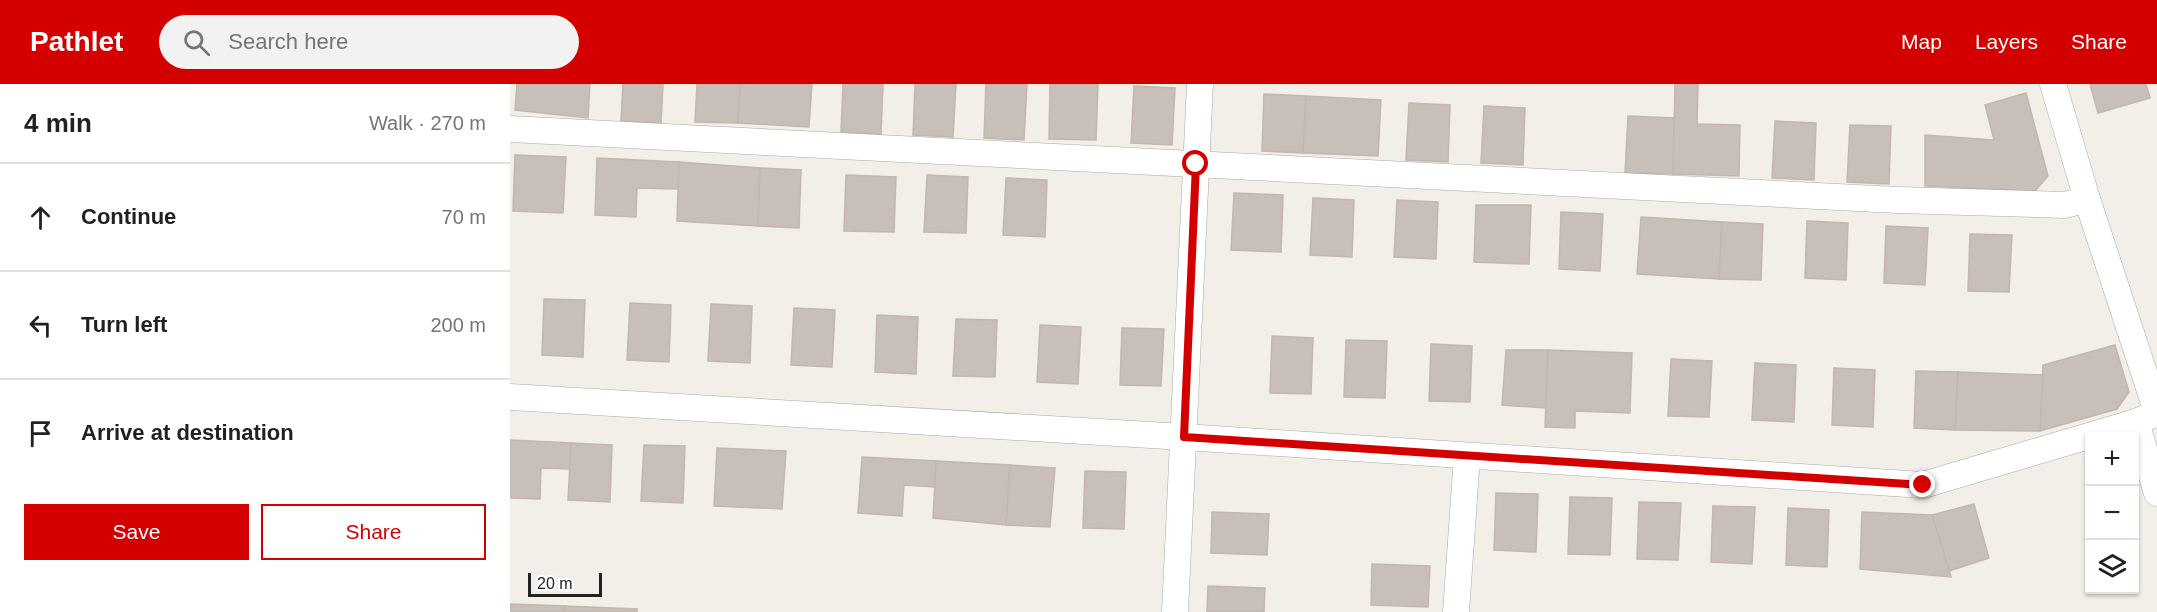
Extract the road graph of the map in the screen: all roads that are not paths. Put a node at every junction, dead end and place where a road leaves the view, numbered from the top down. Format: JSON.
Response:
{"nodes":[{"id":1,"x":1200,"y":84,"type":"edge"},
{"id":2,"x":2054,"y":84,"type":"edge"},
{"id":3,"x":510,"y":129,"type":"edge"},
{"id":4,"x":1196,"y":164,"type":"junction"},
{"id":5,"x":2087,"y":199,"type":"junction"},
{"id":6,"x":510,"y":397,"type":"edge"},
{"id":7,"x":2150,"y":416,"type":"edge"},
{"id":8,"x":1184,"y":437,"type":"junction"},
{"id":9,"x":1467,"y":456,"type":"junction"},
{"id":10,"x":2157,"y":493,"type":"edge"},
{"id":11,"x":1174,"y":612,"type":"edge"},
{"id":12,"x":1456,"y":612,"type":"edge"}],
"edges":[{"from":1,"to":4,"type":"street"},
{"from":2,"to":5,"type":"street"},
{"from":3,"to":4,"type":"street"},
{"from":4,"to":5,"type":"street"},
{"from":4,"to":8,"type":"street"},
{"from":5,"to":7,"type":"street"},
{"from":6,"to":8,"type":"street"},
{"from":7,"to":9,"type":"street"},
{"from":7,"to":10,"type":"street"},
{"from":8,"to":9,"type":"street"},
{"from":8,"to":11,"type":"street"},
{"from":9,"to":12,"type":"street"}]}
